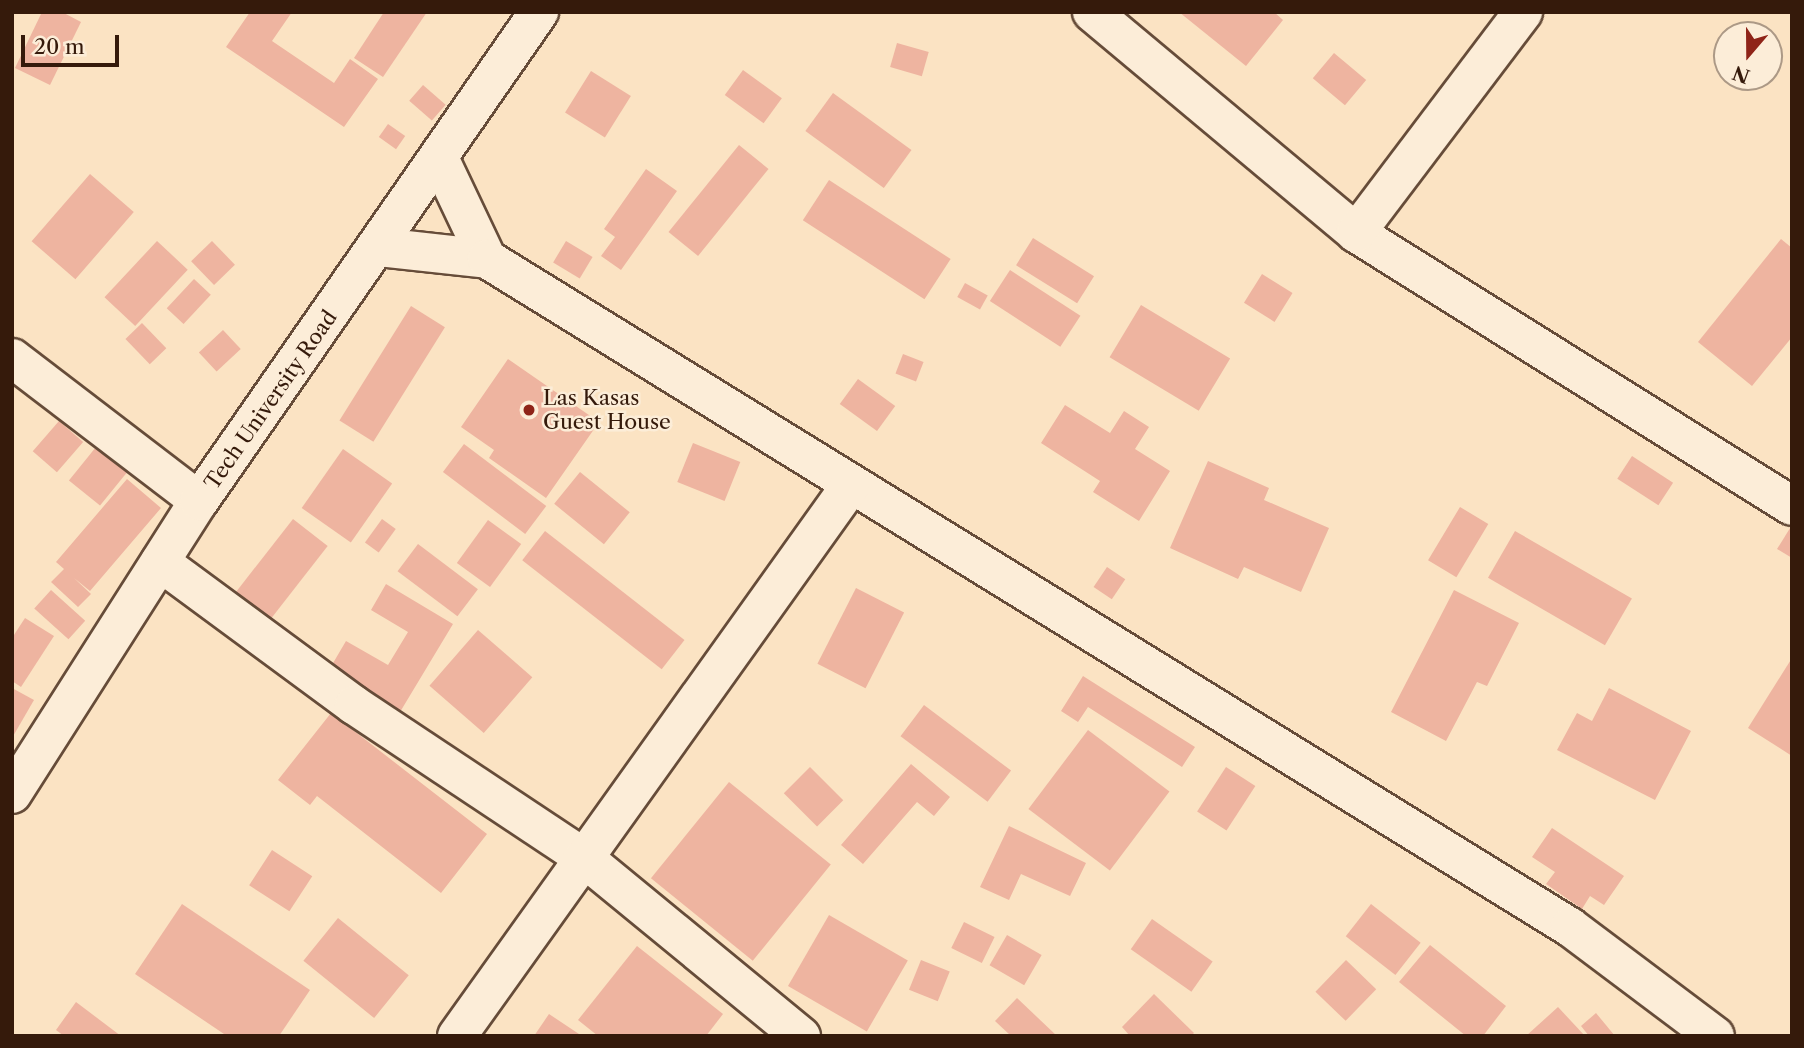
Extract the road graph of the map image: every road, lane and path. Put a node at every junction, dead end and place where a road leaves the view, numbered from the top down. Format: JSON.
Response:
{"nodes":[{"id":1,"x":539,"y":12,"type":"edge"},
{"id":2,"x":1092,"y":12,"type":"edge"},
{"id":3,"x":1523,"y":12,"type":"edge"},
{"id":4,"x":440,"y":160,"type":"junction"},
{"id":5,"x":1356,"y":233,"type":"junction"},
{"id":6,"x":379,"y":247,"type":"junction"},
{"id":7,"x":487,"y":259,"type":"junction"},
{"id":8,"x":12,"y":358,"type":"edge"},
{"id":9,"x":850,"y":486,"type":"junction"},
{"id":10,"x":199,"y":501,"type":"junction"},
{"id":11,"x":1792,"y":506,"type":"edge"},
{"id":12,"x":160,"y":562,"type":"junction"},
{"id":13,"x":12,"y":794,"type":"edge"},
{"id":14,"x":584,"y":858,"type":"junction"},
{"id":15,"x":457,"y":1036,"type":"edge"},
{"id":16,"x":801,"y":1036,"type":"edge"},
{"id":17,"x":1715,"y":1036,"type":"edge"}],
"edges":[{"from":1,"to":4,"type":"street","name":"Tech University Road"},
{"from":2,"to":5,"type":"street"},
{"from":3,"to":5,"type":"street"},
{"from":4,"to":6,"type":"street","name":"Tech University Road"},
{"from":4,"to":7,"type":"street"},
{"from":5,"to":11,"type":"street"},
{"from":6,"to":7,"type":"street"},
{"from":6,"to":10,"type":"street","name":"Tech University Road"},
{"from":7,"to":9,"type":"street"},
{"from":8,"to":10,"type":"street"},
{"from":9,"to":14,"type":"street"},
{"from":9,"to":17,"type":"street"},
{"from":10,"to":12,"type":"street","name":"Tech University Road"},
{"from":12,"to":13,"type":"street","name":"Tech University Road"},
{"from":12,"to":14,"type":"street"},
{"from":14,"to":15,"type":"street"},
{"from":14,"to":16,"type":"street"}]}
